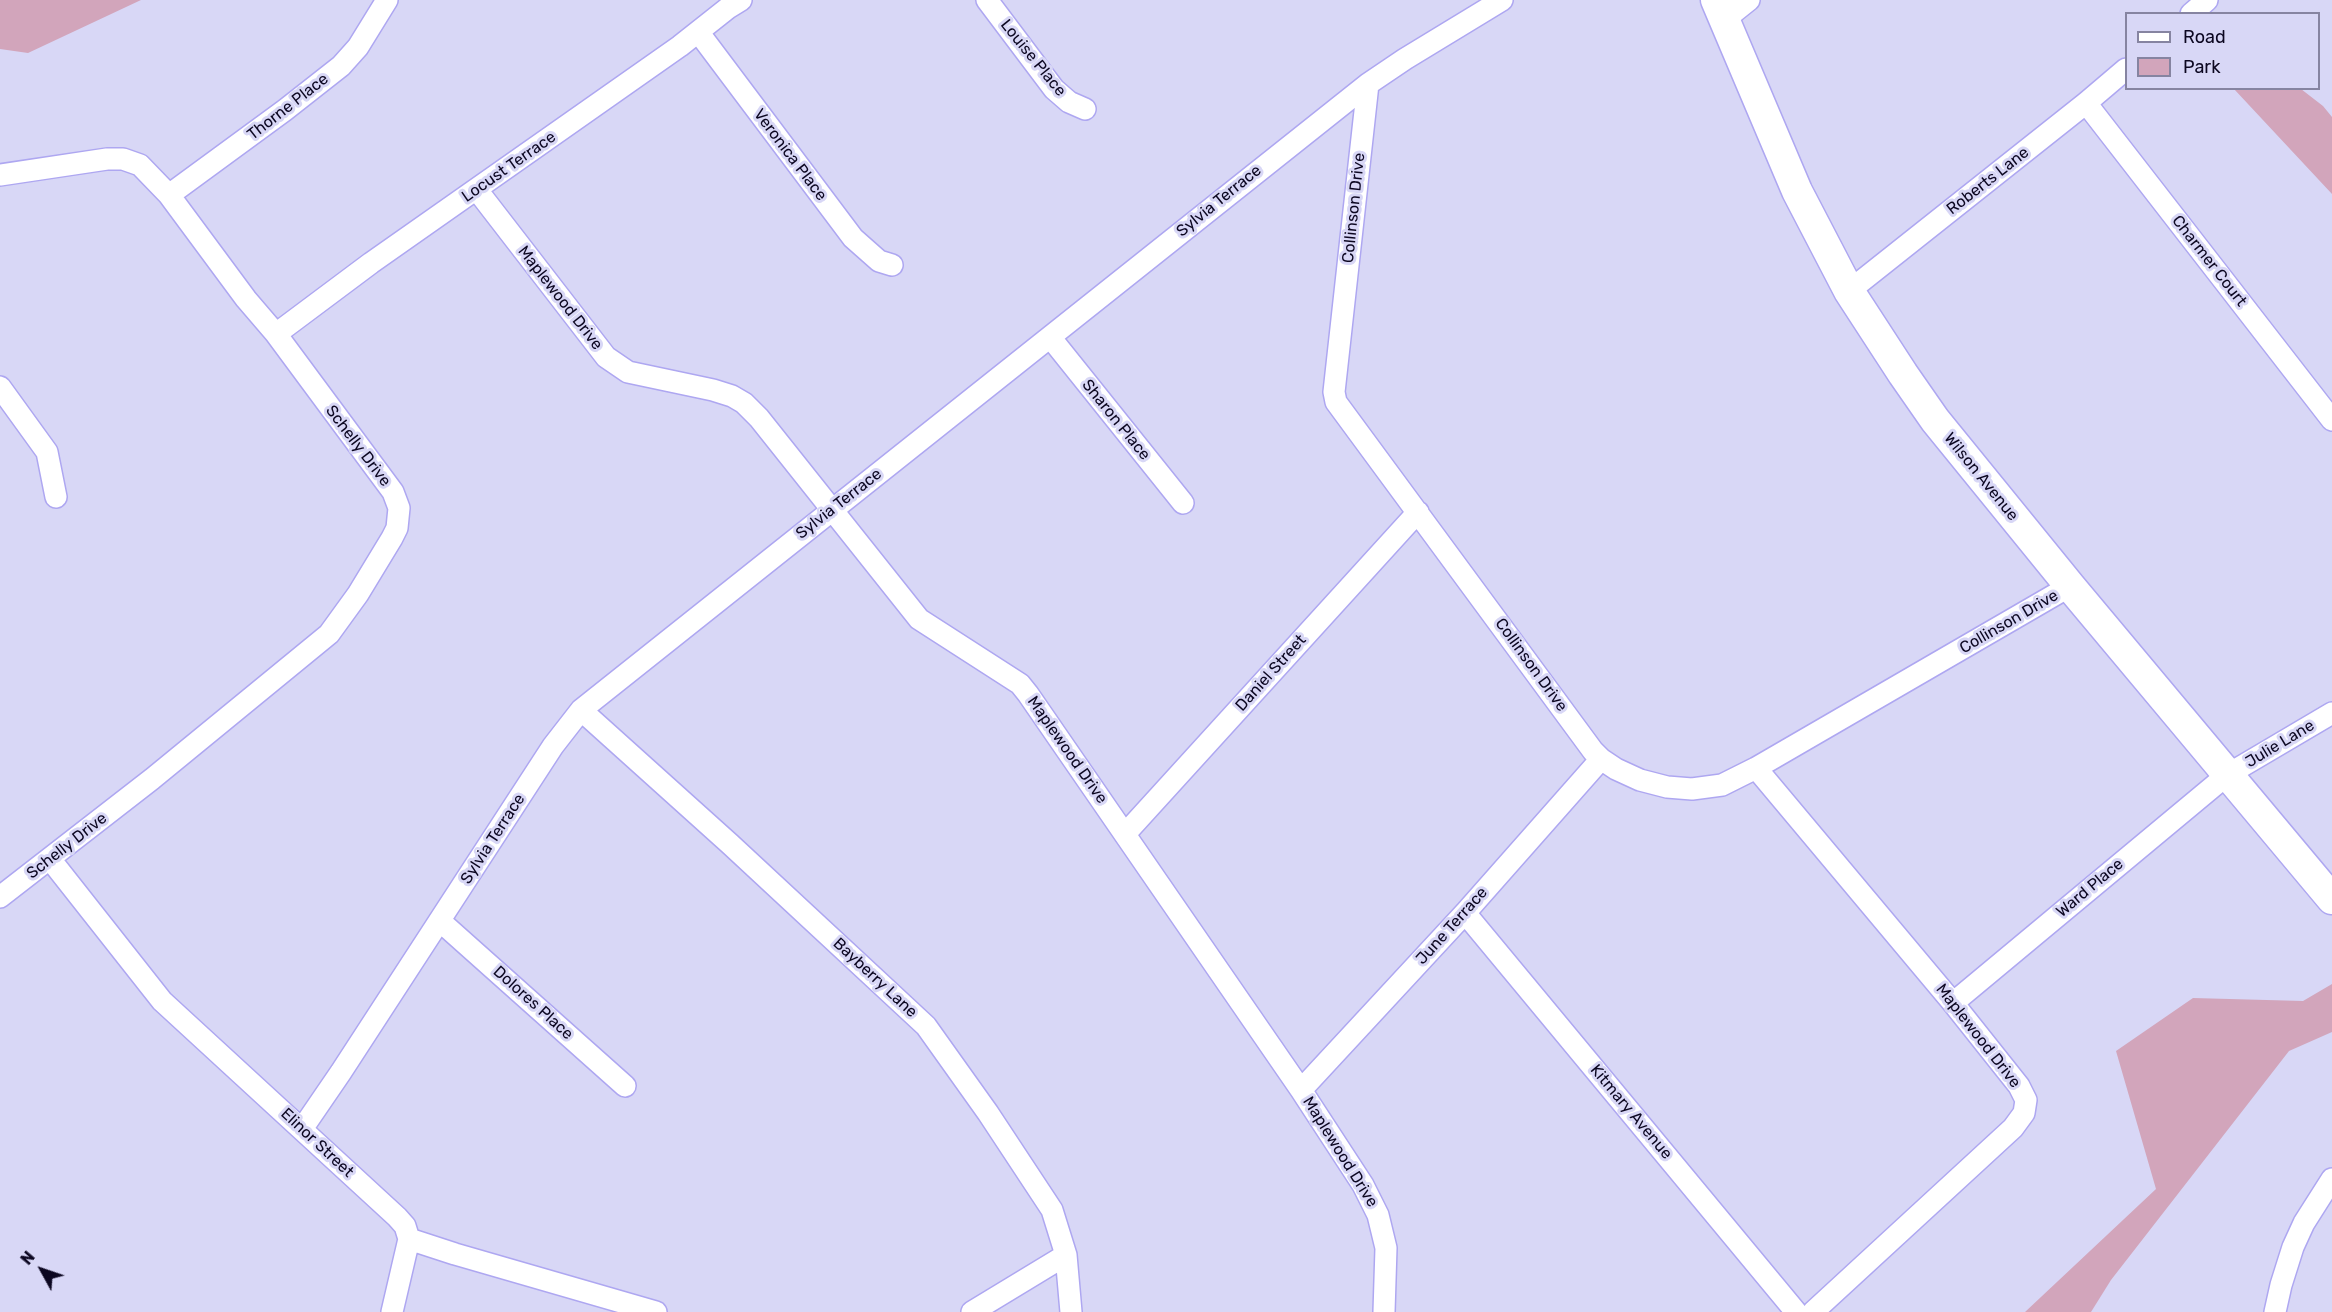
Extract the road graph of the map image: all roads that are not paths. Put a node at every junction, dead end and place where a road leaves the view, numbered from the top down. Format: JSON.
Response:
{"nodes":[{"id":1,"x":387,"y":0,"type":"edge"},
{"id":2,"x":987,"y":0,"type":"edge"},
{"id":3,"x":1502,"y":0,"type":"edge"},
{"id":4,"x":1749,"y":0,"type":"edge"},
{"id":5,"x":2207,"y":0,"type":"edge"},
{"id":6,"x":730,"y":2,"type":"edge"},
{"id":7,"x":1720,"y":10,"type":"edge"},
{"id":8,"x":2193,"y":12,"type":"edge"},
{"id":9,"x":699,"y":33,"type":"junction"},
{"id":10,"x":2125,"y":71,"type":"edge"},
{"id":11,"x":1368,"y":84,"type":"junction"},
{"id":12,"x":2086,"y":103,"type":"junction"},
{"id":13,"x":1085,"y":109,"type":"dead end"},
{"id":14,"x":0,"y":175,"type":"edge"},
{"id":15,"x":477,"y":190,"type":"junction"},
{"id":16,"x":169,"y":195,"type":"junction"},
{"id":17,"x":892,"y":265,"type":"dead end"},
{"id":18,"x":1849,"y":291,"type":"junction"},
{"id":19,"x":276,"y":334,"type":"junction"},
{"id":20,"x":1050,"y":337,"type":"junction"},
{"id":21,"x":0,"y":387,"type":"edge"},
{"id":22,"x":2332,"y":420,"type":"edge"},
{"id":23,"x":56,"y":497,"type":"dead end"},
{"id":24,"x":1183,"y":503,"type":"dead end"},
{"id":25,"x":831,"y":510,"type":"junction"},
{"id":26,"x":1418,"y":512,"type":"junction"},
{"id":27,"x":2070,"y":586,"type":"junction"},
{"id":28,"x":581,"y":710,"type":"junction"},
{"id":29,"x":2332,"y":713,"type":"edge"},
{"id":30,"x":1600,"y":759,"type":"junction"},
{"id":31,"x":1756,"y":768,"type":"junction"},
{"id":32,"x":2227,"y":775,"type":"junction"},
{"id":33,"x":1125,"y":834,"type":"junction"},
{"id":34,"x":50,"y":859,"type":"junction"},
{"id":35,"x":0,"y":897,"type":"edge"},
{"id":36,"x":2332,"y":899,"type":"edge"},
{"id":37,"x":1465,"y":913,"type":"junction"},
{"id":38,"x":440,"y":921,"type":"junction"},
{"id":39,"x":1953,"y":1003,"type":"junction"},
{"id":40,"x":625,"y":1086,"type":"dead end"},
{"id":41,"x":1301,"y":1090,"type":"junction"},
{"id":42,"x":302,"y":1129,"type":"junction"},
{"id":43,"x":2332,"y":1179,"type":"edge"},
{"id":44,"x":409,"y":1239,"type":"junction"},
{"id":45,"x":1066,"y":1255,"type":"junction"},
{"id":46,"x":392,"y":1312,"type":"edge"},
{"id":47,"x":656,"y":1312,"type":"edge"},
{"id":48,"x":972,"y":1312,"type":"edge"},
{"id":49,"x":1071,"y":1312,"type":"edge"},
{"id":50,"x":1384,"y":1312,"type":"edge"},
{"id":51,"x":1796,"y":1312,"type":"edge"},
{"id":52,"x":1813,"y":1312,"type":"edge"},
{"id":53,"x":2275,"y":1312,"type":"edge"}],
"edges":[{"from":1,"to":16,"type":"street","name":"Thorne Place"},
{"from":2,"to":13,"type":"street","name":"Louise Place"},
{"from":3,"to":11,"type":"street","name":"Sylvia Terrace"},
{"from":4,"to":7,"type":"street"},
{"from":5,"to":8,"type":"street"},
{"from":6,"to":9,"type":"street","name":"Locust Terrace"},
{"from":7,"to":18,"type":"street","name":"Wilson Avenue"},
{"from":9,"to":15,"type":"street","name":"Locust Terrace"},
{"from":9,"to":17,"type":"street","name":"Veronica Place"},
{"from":10,"to":12,"type":"street","name":"Roberts Lane"},
{"from":11,"to":20,"type":"street","name":"Sylvia Terrace"},
{"from":11,"to":26,"type":"street","name":"Collinson Drive"},
{"from":12,"to":18,"type":"street","name":"Roberts Lane"},
{"from":12,"to":22,"type":"street","name":"Charmer Court"},
{"from":14,"to":16,"type":"street","name":"Schelly Drive"},
{"from":15,"to":19,"type":"street","name":"Locust Terrace"},
{"from":15,"to":25,"type":"street","name":"Maplewood Drive"},
{"from":16,"to":19,"type":"street","name":"Schelly Drive"},
{"from":18,"to":27,"type":"street","name":"Wilson Avenue"},
{"from":19,"to":34,"type":"street","name":"Schelly Drive"},
{"from":20,"to":24,"type":"street","name":"Sharon Place"},
{"from":20,"to":25,"type":"street","name":"Sylvia Terrace"},
{"from":21,"to":23,"type":"street"},
{"from":25,"to":28,"type":"street","name":"Sylvia Terrace"},
{"from":25,"to":33,"type":"street","name":"Maplewood Drive"},
{"from":26,"to":30,"type":"street","name":"Collinson Drive"},
{"from":26,"to":33,"type":"street","name":"Daniel Street"},
{"from":27,"to":31,"type":"street","name":"Collinson Drive"},
{"from":27,"to":32,"type":"street","name":"Wilson Avenue"},
{"from":28,"to":38,"type":"street","name":"Sylvia Terrace"},
{"from":28,"to":45,"type":"street","name":"Bayberry Lane"},
{"from":29,"to":32,"type":"street","name":"Julie Lane"},
{"from":30,"to":31,"type":"street","name":"Collinson Drive"},
{"from":30,"to":37,"type":"street","name":"June Terrace"},
{"from":31,"to":39,"type":"street","name":"Maplewood Drive"},
{"from":32,"to":36,"type":"street","name":"Wilson Avenue"},
{"from":32,"to":39,"type":"street","name":"Ward Place"},
{"from":33,"to":41,"type":"street","name":"Maplewood Drive"},
{"from":34,"to":35,"type":"street","name":"Schelly Drive"},
{"from":34,"to":42,"type":"street","name":"Elinor Street"},
{"from":37,"to":41,"type":"street","name":"June Terrace"},
{"from":37,"to":51,"type":"street","name":"Kitmary Avenue"},
{"from":38,"to":40,"type":"street","name":"Dolores Place"},
{"from":38,"to":42,"type":"street","name":"Sylvia Terrace"},
{"from":39,"to":52,"type":"street","name":"Maplewood Drive"},
{"from":41,"to":50,"type":"street","name":"Maplewood Drive"},
{"from":42,"to":44,"type":"street","name":"Elinor Street"},
{"from":43,"to":53,"type":"street"},
{"from":44,"to":46,"type":"street"},
{"from":44,"to":47,"type":"street"},
{"from":45,"to":48,"type":"street"},
{"from":45,"to":49,"type":"street","name":"Bayberry Lane"}]}
